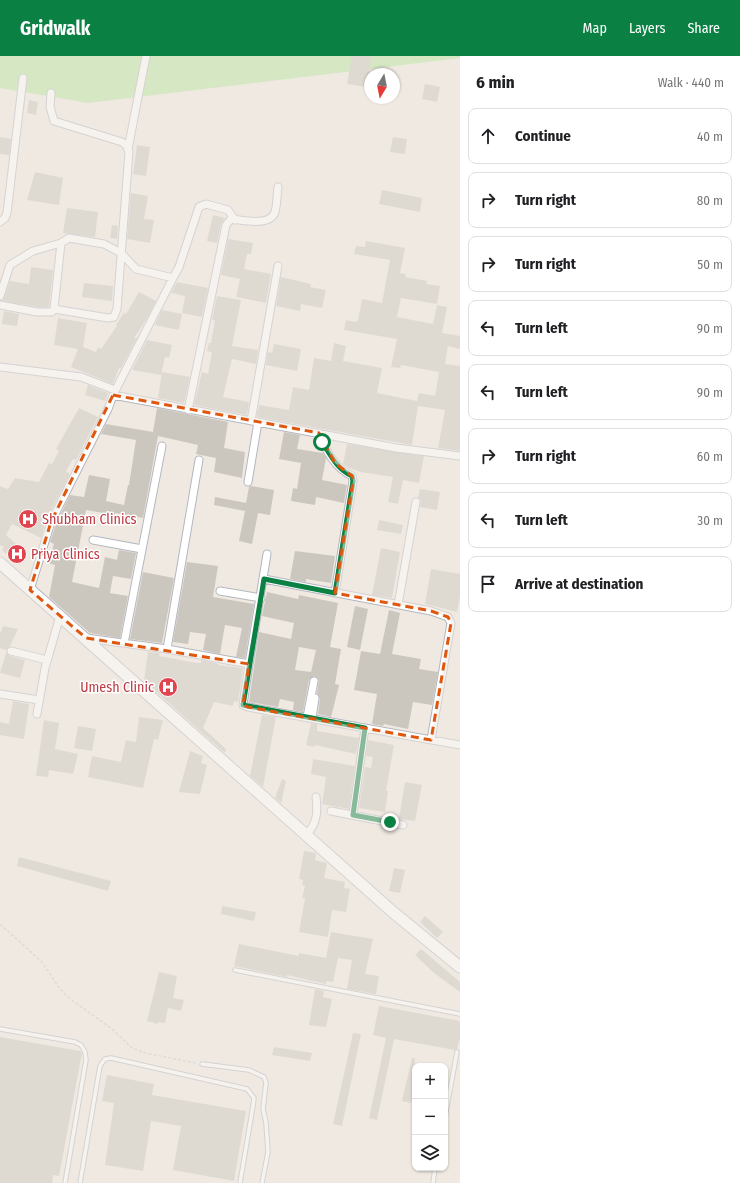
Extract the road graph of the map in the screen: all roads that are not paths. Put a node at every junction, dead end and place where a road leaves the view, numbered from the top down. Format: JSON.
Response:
{"nodes":[{"id":1,"x":146,"y":56,"type":"edge"},
{"id":2,"x":23,"y":78,"type":"dead end"},
{"id":3,"x":51,"y":93,"type":"dead end"},
{"id":4,"x":128,"y":149,"type":"junction"},
{"id":5,"x":278,"y":187,"type":"dead end"},
{"id":6,"x":235,"y":220,"type":"junction"},
{"id":7,"x":0,"y":222,"type":"edge"},
{"id":8,"x":61,"y":243,"type":"junction"},
{"id":9,"x":121,"y":253,"type":"junction"},
{"id":10,"x":278,"y":266,"type":"dead end"},
{"id":11,"x":173,"y":278,"type":"junction"},
{"id":12,"x":0,"y":296,"type":"edge"},
{"id":13,"x":0,"y":305,"type":"edge"},
{"id":14,"x":54,"y":309,"type":"junction"},
{"id":15,"x":0,"y":367,"type":"edge"},
{"id":16,"x":114,"y":392,"type":"junction"},
{"id":17,"x":188,"y":410,"type":"junction"},
{"id":18,"x":254,"y":421,"type":"junction"},
{"id":19,"x":320,"y":434,"type":"junction"},
{"id":20,"x":162,"y":446,"type":"dead end"},
{"id":21,"x":460,"y":456,"type":"edge"},
{"id":22,"x":199,"y":460,"type":"dead end"},
{"id":23,"x":248,"y":482,"type":"dead end"},
{"id":24,"x":416,"y":502,"type":"dead end"},
{"id":25,"x":94,"y":540,"type":"dead end"},
{"id":26,"x":142,"y":549,"type":"junction"},
{"id":27,"x":267,"y":554,"type":"dead end"},
{"id":28,"x":0,"y":563,"type":"edge"},
{"id":29,"x":264,"y":579,"type":"junction"},
{"id":30,"x":30,"y":590,"type":"junction"},
{"id":31,"x":220,"y":591,"type":"dead end"},
{"id":32,"x":335,"y":593,"type":"junction"},
{"id":33,"x":261,"y":598,"type":"junction"},
{"id":34,"x":398,"y":605,"type":"junction"},
{"id":35,"x":60,"y":616,"type":"junction"},
{"id":36,"x":86,"y":638,"type":"junction"},
{"id":37,"x":124,"y":643,"type":"junction"},
{"id":38,"x":167,"y":649,"type":"junction"},
{"id":39,"x":11,"y":651,"type":"dead end"},
{"id":40,"x":47,"y":660,"type":"junction"},
{"id":41,"x":249,"y":664,"type":"junction"},
{"id":42,"x":316,"y":682,"type":"dead end"},
{"id":43,"x":0,"y":694,"type":"edge"},
{"id":44,"x":39,"y":700,"type":"junction"},
{"id":45,"x":37,"y":714,"type":"dead end"},
{"id":46,"x":309,"y":717,"type":"junction"},
{"id":47,"x":365,"y":728,"type":"junction"},
{"id":48,"x":431,"y":740,"type":"junction"},
{"id":49,"x":460,"y":745,"type":"edge"},
{"id":50,"x":316,"y":797,"type":"dead end"},
{"id":51,"x":330,"y":811,"type":"dead end"},
{"id":52,"x":353,"y":815,"type":"junction"},
{"id":53,"x":403,"y":825,"type":"dead end"},
{"id":54,"x":306,"y":835,"type":"junction"},
{"id":55,"x":460,"y":967,"type":"edge"},
{"id":56,"x":235,"y":970,"type":"dead end"},
{"id":57,"x":460,"y":1014,"type":"edge"},
{"id":58,"x":0,"y":1029,"type":"edge"},
{"id":59,"x":457,"y":1052,"type":"dead end"},
{"id":60,"x":202,"y":1064,"type":"road end"},
{"id":61,"x":448,"y":1101,"type":"edge"},
{"id":62,"x":435,"y":1171,"type":"edge"},
{"id":63,"x":65,"y":1183,"type":"edge"},
{"id":64,"x":80,"y":1183,"type":"edge"},
{"id":65,"x":240,"y":1183,"type":"edge"},
{"id":66,"x":262,"y":1183,"type":"edge"},
{"id":67,"x":433,"y":1183,"type":"edge"}],
"edges":[{"from":1,"to":4,"type":"street"},
{"from":2,"to":7,"type":"street"},
{"from":3,"to":4,"type":"street"},
{"from":4,"to":9,"type":"street"},
{"from":5,"to":6,"type":"street"},
{"from":6,"to":11,"type":"street"},
{"from":6,"to":17,"type":"street"},
{"from":8,"to":9,"type":"street"},
{"from":8,"to":12,"type":"street"},
{"from":8,"to":14,"type":"street"},
{"from":9,"to":11,"type":"street"},
{"from":9,"to":14,"type":"street"},
{"from":10,"to":18,"type":"street"},
{"from":11,"to":16,"type":"street"},
{"from":13,"to":14,"type":"street"},
{"from":15,"to":16,"type":"street"},
{"from":16,"to":17,"type":"street"},
{"from":16,"to":30,"type":"street"},
{"from":17,"to":18,"type":"street"},
{"from":18,"to":19,"type":"street"},
{"from":18,"to":23,"type":"street"},
{"from":19,"to":21,"type":"street"},
{"from":19,"to":32,"type":"street"},
{"from":20,"to":26,"type":"street"},
{"from":22,"to":38,"type":"street"},
{"from":24,"to":34,"type":"street"},
{"from":25,"to":26,"type":"street"},
{"from":26,"to":37,"type":"street"},
{"from":27,"to":29,"type":"street"},
{"from":28,"to":30,"type":"street"},
{"from":29,"to":32,"type":"street"},
{"from":29,"to":33,"type":"street"},
{"from":30,"to":35,"type":"street"},
{"from":31,"to":33,"type":"street"},
{"from":32,"to":34,"type":"street"},
{"from":33,"to":41,"type":"street"},
{"from":34,"to":48,"type":"street"},
{"from":35,"to":36,"type":"street"},
{"from":35,"to":40,"type":"street"},
{"from":36,"to":37,"type":"street"},
{"from":36,"to":54,"type":"street"},
{"from":37,"to":38,"type":"street"},
{"from":38,"to":41,"type":"street"},
{"from":39,"to":40,"type":"street"},
{"from":40,"to":44,"type":"street"},
{"from":41,"to":46,"type":"street"},
{"from":42,"to":46,"type":"street"},
{"from":43,"to":44,"type":"street"},
{"from":44,"to":45,"type":"street"},
{"from":46,"to":47,"type":"street"},
{"from":47,"to":48,"type":"street"},
{"from":47,"to":52,"type":"street"},
{"from":48,"to":49,"type":"street"},
{"from":50,"to":54,"type":"street"},
{"from":51,"to":52,"type":"street"},
{"from":52,"to":53,"type":"street"},
{"from":54,"to":55,"type":"street"},
{"from":56,"to":57,"type":"lane"},
{"from":58,"to":63,"type":"lane"},
{"from":59,"to":61,"type":"lane"},
{"from":60,"to":66,"type":"lane"},
{"from":62,"to":67,"type":"lane"},
{"from":64,"to":65,"type":"lane"}]}
